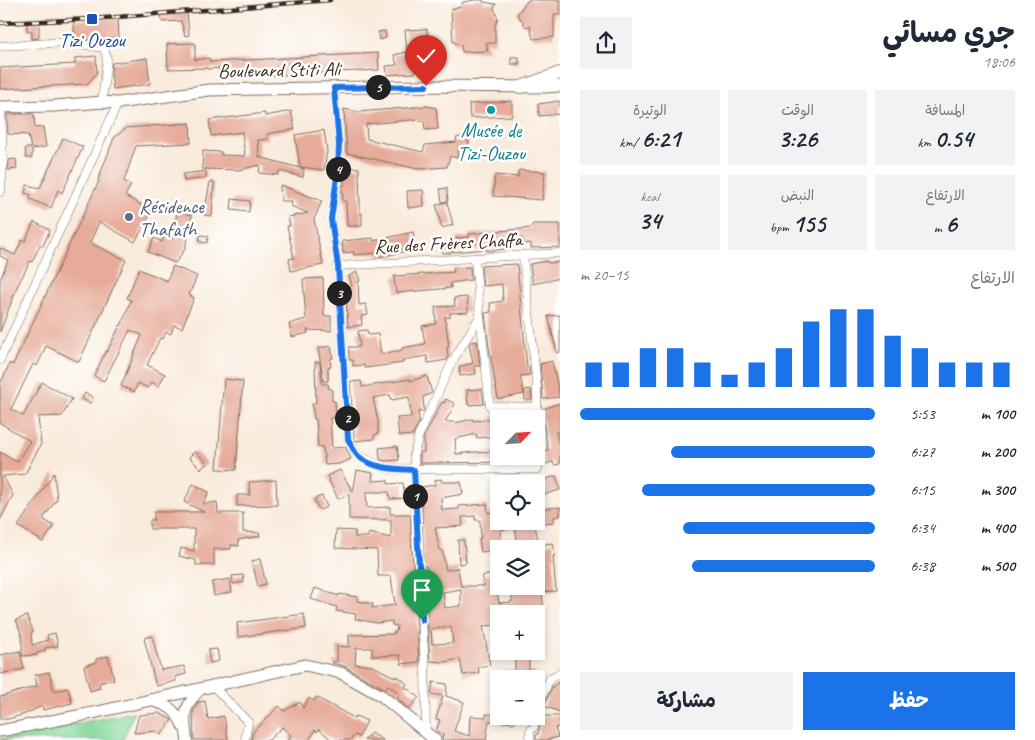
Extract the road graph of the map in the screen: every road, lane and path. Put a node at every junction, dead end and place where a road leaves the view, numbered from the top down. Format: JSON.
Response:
{"nodes":[{"id":1,"x":0,"y":46,"type":"edge"},
{"id":2,"x":560,"y":73,"type":"edge"},
{"id":3,"x":560,"y":86,"type":"edge"},
{"id":4,"x":521,"y":87,"type":"junction"},
{"id":5,"x":334,"y":88,"type":"junction"},
{"id":6,"x":102,"y":102,"type":"junction"},
{"id":7,"x":118,"y":103,"type":"junction"},
{"id":8,"x":0,"y":107,"type":"edge"},
{"id":9,"x":0,"y":192,"type":"edge"},
{"id":10,"x":560,"y":254,"type":"edge"},
{"id":11,"x":523,"y":255,"type":"junction"},
{"id":12,"x":475,"y":258,"type":"junction"},
{"id":13,"x":338,"y":266,"type":"junction"},
{"id":14,"x":480,"y":316,"type":"junction"},
{"id":15,"x":0,"y":360,"type":"edge"},
{"id":16,"x":537,"y":407,"type":"junction"},
{"id":17,"x":414,"y":470,"type":"junction"},
{"id":18,"x":560,"y":673,"type":"edge"},
{"id":19,"x":208,"y":687,"type":"junction"},
{"id":20,"x":149,"y":700,"type":"junction"},
{"id":21,"x":0,"y":732,"type":"edge"},
{"id":22,"x":430,"y":736,"type":"edge"},
{"id":23,"x":187,"y":739,"type":"edge"},
{"id":24,"x":245,"y":740,"type":"edge"},
{"id":25,"x":530,"y":740,"type":"edge"}],
"edges":[{"from":1,"to":6,"type":"street"},
{"from":2,"to":4,"type":"main road"},
{"from":3,"to":4,"type":"main road","name":"Boulevard Stiti Ali"},
{"from":4,"to":5,"type":"main road","name":"Boulevard Stiti Ali"},
{"from":5,"to":7,"type":"main road","name":"Boulevard Stiti Ali"},
{"from":5,"to":13,"type":"street"},
{"from":6,"to":7,"type":"main road","name":"Boulevard Stiti Ali"},
{"from":6,"to":8,"type":"main road","name":"Boulevard Stiti Ali"},
{"from":7,"to":15,"type":"street"},
{"from":8,"to":9,"type":"street"},
{"from":10,"to":11,"type":"street","name":"Rue des Frères Chaffa"},
{"from":11,"to":12,"type":"street","name":"Rue des Frères Chaffa"},
{"from":11,"to":16,"type":"street"},
{"from":12,"to":13,"type":"street","name":"Rue des Frères Chaffa"},
{"from":12,"to":14,"type":"street"},
{"from":13,"to":17,"type":"street"},
{"from":14,"to":16,"type":"street"},
{"from":14,"to":17,"type":"street"},
{"from":16,"to":17,"type":"street"},
{"from":17,"to":22,"type":"street"},
{"from":18,"to":25,"type":"street"},
{"from":19,"to":20,"type":"main road"},
{"from":19,"to":22,"type":"main road"},
{"from":19,"to":23,"type":"street"},
{"from":19,"to":24,"type":"street"},
{"from":20,"to":21,"type":"main road"},
{"from":20,"to":23,"type":"street"}]}
